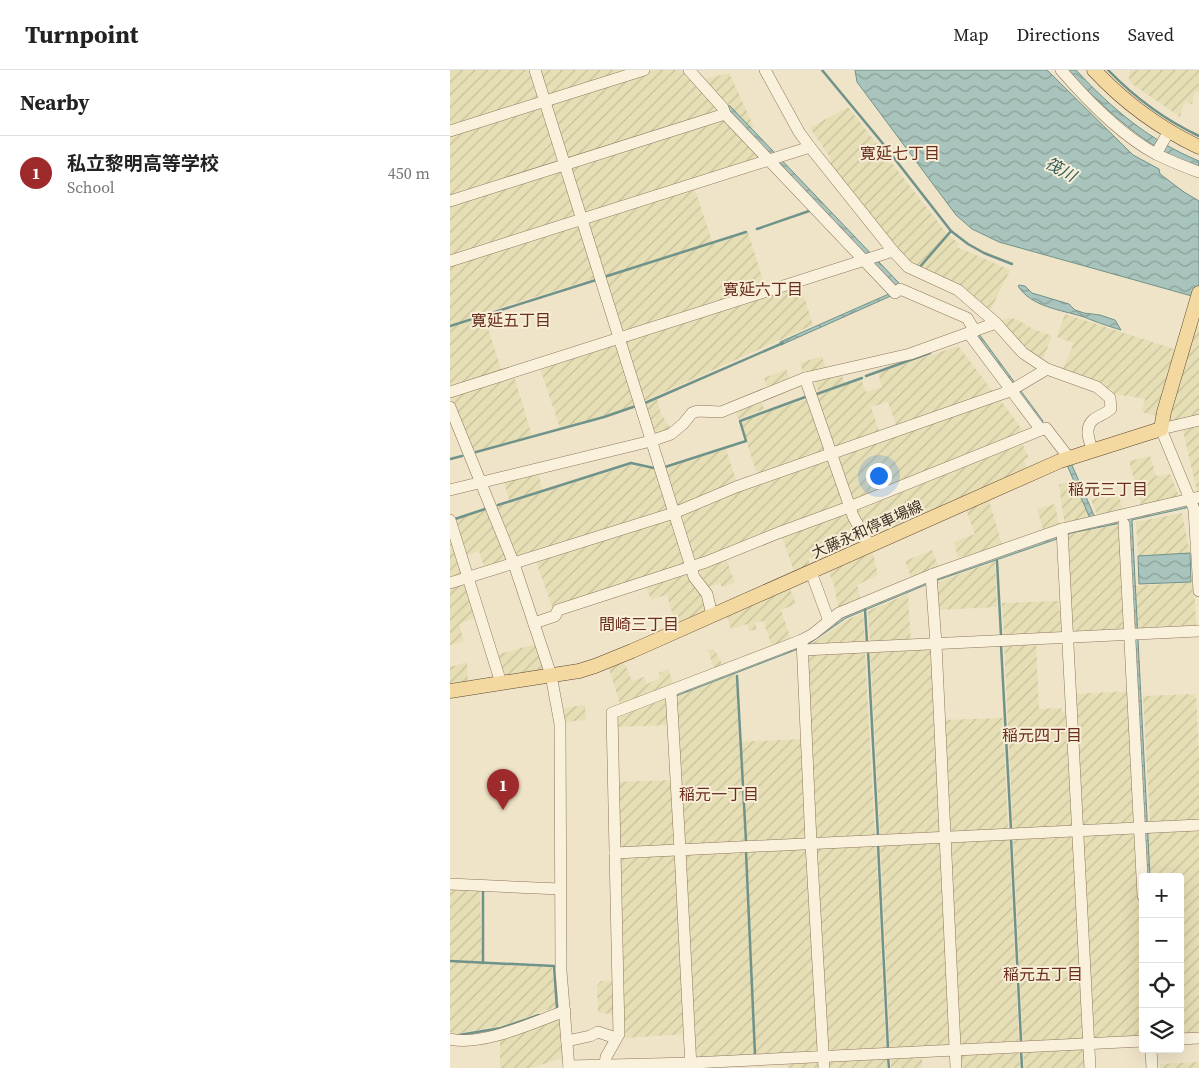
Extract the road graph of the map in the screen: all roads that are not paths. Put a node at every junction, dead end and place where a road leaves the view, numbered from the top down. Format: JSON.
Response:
{"nodes":[{"id":1,"x":534,"y":70,"type":"edge"},
{"id":2,"x":644,"y":70,"type":"edge"},
{"id":3,"x":689,"y":70,"type":"edge"},
{"id":4,"x":765,"y":70,"type":"edge"},
{"id":5,"x":1061,"y":70,"type":"edge"},
{"id":6,"x":1094,"y":70,"type":"edge"},
{"id":7,"x":544,"y":101,"type":"junction"},
{"id":8,"x":725,"y":114,"type":"junction"},
{"id":9,"x":450,"y":131,"type":"edge"},
{"id":10,"x":1167,"y":134,"type":"junction"},
{"id":11,"x":810,"y":147,"type":"junction"},
{"id":12,"x":1199,"y":147,"type":"edge"},
{"id":13,"x":1156,"y":152,"type":"junction"},
{"id":14,"x":773,"y":159,"type":"junction"},
{"id":15,"x":564,"y":165,"type":"junction"},
{"id":16,"x":1199,"y":172,"type":"edge"},
{"id":17,"x":450,"y":200,"type":"edge"},
{"id":18,"x":582,"y":220,"type":"junction"},
{"id":19,"x":893,"y":251,"type":"junction"},
{"id":20,"x":869,"y":259,"type":"junction"},
{"id":21,"x":450,"y":262,"type":"edge"},
{"id":22,"x":1199,"y":293,"type":"edge"},
{"id":23,"x":1196,"y":312,"type":"edge"},
{"id":24,"x":996,"y":323,"type":"junction"},
{"id":25,"x":972,"y":333,"type":"junction"},
{"id":26,"x":618,"y":337,"type":"junction"},
{"id":27,"x":1047,"y":369,"type":"junction"},
{"id":28,"x":805,"y":378,"type":"junction"},
{"id":29,"x":1015,"y":389,"type":"junction"},
{"id":30,"x":450,"y":392,"type":"edge"},
{"id":31,"x":450,"y":407,"type":"edge"},
{"id":32,"x":1199,"y":420,"type":"edge"},
{"id":33,"x":1160,"y":429,"type":"junction"},
{"id":34,"x":1041,"y":430,"type":"junction"},
{"id":35,"x":651,"y":441,"type":"junction"},
{"id":36,"x":1093,"y":451,"type":"junction"},
{"id":37,"x":831,"y":454,"type":"junction"},
{"id":38,"x":1069,"y":458,"type":"junction"},
{"id":39,"x":481,"y":481,"type":"junction"},
{"id":40,"x":450,"y":490,"type":"edge"},
{"id":41,"x":1193,"y":501,"type":"edge"},
{"id":42,"x":849,"y":507,"type":"junction"},
{"id":43,"x":674,"y":512,"type":"junction"},
{"id":44,"x":450,"y":520,"type":"edge"},
{"id":45,"x":1124,"y":524,"type":"dead end"},
{"id":46,"x":1063,"y":533,"type":"junction"},
{"id":47,"x":869,"y":545,"type":"junction"},
{"id":48,"x":514,"y":564,"type":"junction"},
{"id":49,"x":692,"y":570,"type":"junction"},
{"id":50,"x":811,"y":572,"type":"junction"},
{"id":51,"x":469,"y":578,"type":"junction"},
{"id":52,"x":931,"y":579,"type":"junction"},
{"id":53,"x":450,"y":583,"type":"edge"},
{"id":54,"x":1199,"y":591,"type":"edge"},
{"id":55,"x":712,"y":616,"type":"junction"},
{"id":56,"x":829,"y":621,"type":"junction"},
{"id":57,"x":534,"y":623,"type":"junction"},
{"id":58,"x":1199,"y":631,"type":"edge"},
{"id":59,"x":1133,"y":634,"type":"junction"},
{"id":60,"x":1069,"y":638,"type":"junction"},
{"id":61,"x":936,"y":644,"type":"junction"},
{"id":62,"x":803,"y":645,"type":"junction"},
{"id":63,"x":551,"y":675,"type":"junction"},
{"id":64,"x":501,"y":683,"type":"junction"},
{"id":65,"x":450,"y":691,"type":"edge"},
{"id":66,"x":670,"y":692,"type":"junction"},
{"id":67,"x":1199,"y":824,"type":"edge"},
{"id":68,"x":1143,"y":827,"type":"junction"},
{"id":69,"x":1078,"y":830,"type":"junction"},
{"id":70,"x":945,"y":837,"type":"junction"},
{"id":71,"x":811,"y":843,"type":"junction"},
{"id":72,"x":680,"y":850,"type":"junction"},
{"id":73,"x":615,"y":853,"type":"junction"},
{"id":74,"x":1143,"y":873,"type":"edge"},
{"id":75,"x":450,"y":884,"type":"edge"},
{"id":76,"x":560,"y":889,"type":"junction"},
{"id":77,"x":565,"y":1011,"type":"junction"},
{"id":78,"x":616,"y":1038,"type":"junction"},
{"id":79,"x":1199,"y":1038,"type":"edge"},
{"id":80,"x":1184,"y":1039,"type":"edge"},
{"id":81,"x":450,"y":1040,"type":"edge"},
{"id":82,"x":567,"y":1041,"type":"junction"},
{"id":83,"x":1139,"y":1041,"type":"edge"},
{"id":84,"x":1088,"y":1043,"type":"junction"},
{"id":85,"x":955,"y":1049,"type":"junction"},
{"id":86,"x":1151,"y":1053,"type":"edge"},
{"id":87,"x":823,"y":1056,"type":"junction"},
{"id":88,"x":605,"y":1065,"type":"junction"},
{"id":89,"x":691,"y":1066,"type":"edge"},
{"id":90,"x":569,"y":1067,"type":"edge"},
{"id":91,"x":824,"y":1068,"type":"edge"},
{"id":92,"x":956,"y":1068,"type":"edge"},
{"id":93,"x":1090,"y":1068,"type":"edge"},
{"id":94,"x":1152,"y":1068,"type":"edge"}],
"edges":[{"from":1,"to":7,"type":"street"},
{"from":2,"to":7,"type":"street"},
{"from":3,"to":8,"type":"street"},
{"from":4,"to":11,"type":"street"},
{"from":5,"to":13,"type":"street"},
{"from":6,"to":10,"type":"main road"},
{"from":7,"to":9,"type":"street"},
{"from":7,"to":15,"type":"street"},
{"from":8,"to":14,"type":"street"},
{"from":8,"to":15,"type":"street"},
{"from":10,"to":12,"type":"main road"},
{"from":10,"to":13,"type":"street"},
{"from":11,"to":14,"type":"street"},
{"from":11,"to":19,"type":"street"},
{"from":13,"to":16,"type":"street"},
{"from":14,"to":18,"type":"street"},
{"from":14,"to":20,"type":"street"},
{"from":15,"to":17,"type":"street"},
{"from":15,"to":18,"type":"street"},
{"from":18,"to":21,"type":"street"},
{"from":18,"to":26,"type":"street"},
{"from":19,"to":20,"type":"street"},
{"from":19,"to":24,"type":"street"},
{"from":20,"to":25,"type":"street"},
{"from":20,"to":26,"type":"street"},
{"from":22,"to":23,"type":"main road"},
{"from":23,"to":33,"type":"main road"},
{"from":24,"to":25,"type":"street"},
{"from":24,"to":27,"type":"street"},
{"from":25,"to":28,"type":"street"},
{"from":25,"to":29,"type":"street"},
{"from":26,"to":30,"type":"street"},
{"from":26,"to":35,"type":"street"},
{"from":27,"to":29,"type":"street"},
{"from":27,"to":36,"type":"street"},
{"from":28,"to":35,"type":"street"},
{"from":28,"to":37,"type":"street"},
{"from":29,"to":34,"type":"street"},
{"from":29,"to":37,"type":"street"},
{"from":31,"to":39,"type":"street"},
{"from":32,"to":33,"type":"street"},
{"from":33,"to":36,"type":"main road","name":"大藤永和停車場線"},
{"from":33,"to":41,"type":"street"},
{"from":34,"to":38,"type":"street"},
{"from":34,"to":42,"type":"street"},
{"from":35,"to":39,"type":"street"},
{"from":35,"to":43,"type":"street"},
{"from":36,"to":38,"type":"main road","name":"大藤永和停車場線"},
{"from":37,"to":42,"type":"street"},
{"from":37,"to":43,"type":"street"},
{"from":38,"to":47,"type":"main road","name":"大藤永和停車場線"},
{"from":39,"to":40,"type":"street"},
{"from":39,"to":48,"type":"street"},
{"from":41,"to":46,"type":"street"},
{"from":41,"to":54,"type":"street"},
{"from":42,"to":47,"type":"street"},
{"from":42,"to":49,"type":"street"},
{"from":43,"to":48,"type":"street"},
{"from":43,"to":49,"type":"street"},
{"from":44,"to":51,"type":"street"},
{"from":45,"to":59,"type":"street"},
{"from":46,"to":52,"type":"street"},
{"from":46,"to":60,"type":"street"},
{"from":47,"to":50,"type":"main road","name":"大藤永和停車場線"},
{"from":48,"to":51,"type":"street"},
{"from":48,"to":57,"type":"street"},
{"from":49,"to":55,"type":"street"},
{"from":49,"to":57,"type":"street"},
{"from":50,"to":55,"type":"main road","name":"大藤永和停車場線"},
{"from":50,"to":56,"type":"street"},
{"from":51,"to":53,"type":"street"},
{"from":51,"to":64,"type":"street"},
{"from":52,"to":56,"type":"street"},
{"from":52,"to":61,"type":"street"},
{"from":55,"to":63,"type":"main road","name":"大藤永和停車場線"},
{"from":56,"to":62,"type":"street"},
{"from":57,"to":63,"type":"street"},
{"from":58,"to":59,"type":"street"},
{"from":59,"to":60,"type":"street"},
{"from":59,"to":68,"type":"street"},
{"from":60,"to":61,"type":"street"},
{"from":60,"to":69,"type":"street"},
{"from":61,"to":62,"type":"street"},
{"from":61,"to":70,"type":"street"},
{"from":62,"to":66,"type":"street"},
{"from":62,"to":71,"type":"street"},
{"from":63,"to":64,"type":"main road","name":"大藤永和停車場線"},
{"from":63,"to":76,"type":"street"},
{"from":64,"to":65,"type":"main road","name":"大藤永和停車場線"},
{"from":66,"to":72,"type":"street"},
{"from":66,"to":73,"type":"street"},
{"from":67,"to":68,"type":"street"},
{"from":68,"to":69,"type":"street"},
{"from":68,"to":74,"type":"street"},
{"from":69,"to":70,"type":"street"},
{"from":69,"to":84,"type":"street"},
{"from":70,"to":71,"type":"street"},
{"from":70,"to":85,"type":"street"},
{"from":71,"to":72,"type":"street"},
{"from":71,"to":87,"type":"street"},
{"from":72,"to":73,"type":"street"},
{"from":72,"to":89,"type":"street"},
{"from":73,"to":78,"type":"street"},
{"from":75,"to":76,"type":"street"},
{"from":76,"to":77,"type":"street"},
{"from":77,"to":81,"type":"street"},
{"from":77,"to":82,"type":"street"},
{"from":78,"to":82,"type":"street"},
{"from":78,"to":88,"type":"street"},
{"from":79,"to":80,"type":"street"},
{"from":82,"to":90,"type":"street"},
{"from":83,"to":84,"type":"street"},
{"from":84,"to":85,"type":"street"},
{"from":84,"to":93,"type":"street"},
{"from":85,"to":87,"type":"street"},
{"from":85,"to":92,"type":"street"},
{"from":86,"to":94,"type":"street"},
{"from":87,"to":89,"type":"street"},
{"from":87,"to":91,"type":"street"},
{"from":88,"to":89,"type":"street"},
{"from":88,"to":90,"type":"street"}]}
